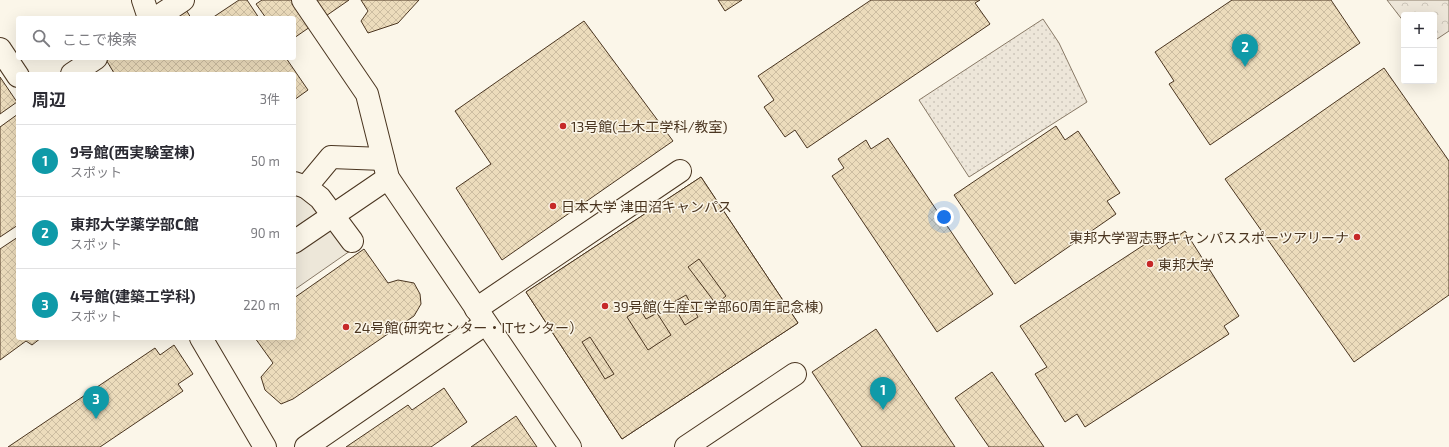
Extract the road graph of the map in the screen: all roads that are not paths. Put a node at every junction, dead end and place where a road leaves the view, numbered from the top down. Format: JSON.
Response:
{"nodes":[{"id":1,"x":142,"y":0,"type":"edge"},
{"id":2,"x":183,"y":0,"type":"edge"},
{"id":3,"x":303,"y":0,"type":"edge"},
{"id":4,"x":147,"y":16,"type":"edge"},
{"id":5,"x":159,"y":16,"type":"edge"},
{"id":6,"x":0,"y":49,"type":"edge"},
{"id":7,"x":93,"y":60,"type":"edge"},
{"id":8,"x":75,"y":72,"type":"edge"},
{"id":9,"x":16,"y":73,"type":"edge"},
{"id":10,"x":386,"y":169,"type":"junction"},
{"id":11,"x":680,"y":171,"type":"dead end"},
{"id":12,"x":300,"y":185,"type":"edge"},
{"id":13,"x":296,"y":240,"type":"edge"},
{"id":14,"x":352,"y":241,"type":"dead end"},
{"id":15,"x":481,"y":316,"type":"junction"},
{"id":16,"x":202,"y":340,"type":"edge"},
{"id":17,"x":795,"y":374,"type":"dead end"},
{"id":18,"x":265,"y":447,"type":"edge"},
{"id":19,"x":306,"y":447,"type":"edge"},
{"id":20,"x":570,"y":447,"type":"edge"},
{"id":21,"x":686,"y":447,"type":"edge"}],
"edges":[{"from":1,"to":4,"type":"street"},
{"from":2,"to":5,"type":"street"},
{"from":3,"to":10,"type":"street"},
{"from":6,"to":9,"type":"street"},
{"from":7,"to":8,"type":"street"},
{"from":10,"to":12,"type":"street"},
{"from":10,"to":13,"type":"street"},
{"from":10,"to":15,"type":"street"},
{"from":11,"to":15,"type":"street"},
{"from":12,"to":14,"type":"street"},
{"from":15,"to":19,"type":"street"},
{"from":15,"to":20,"type":"street"},
{"from":16,"to":18,"type":"street"},
{"from":17,"to":21,"type":"street"}]}
